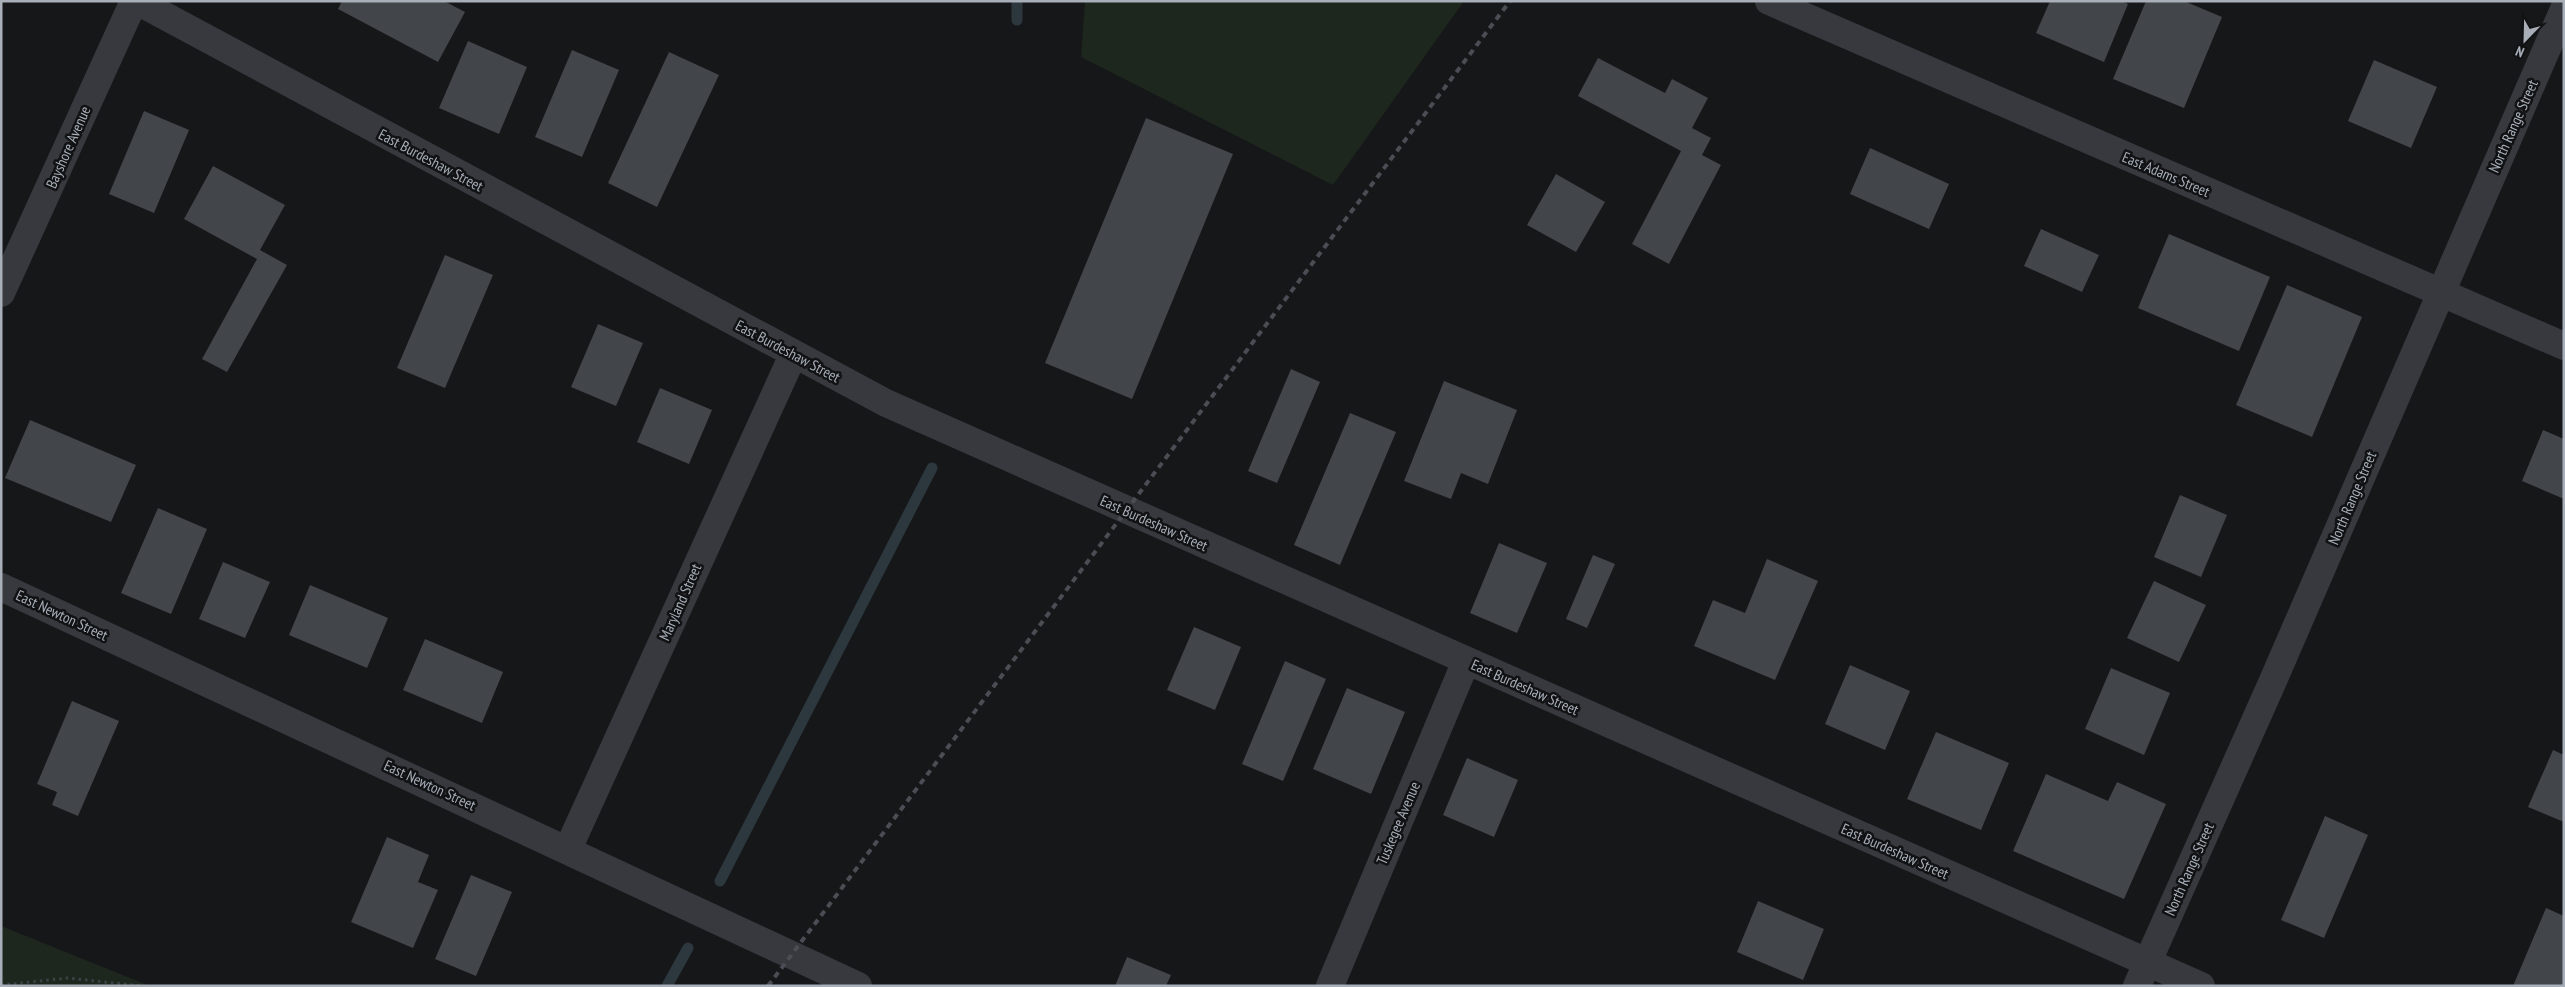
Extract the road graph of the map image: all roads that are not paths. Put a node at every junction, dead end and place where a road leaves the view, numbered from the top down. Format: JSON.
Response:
{"nodes":[{"id":1,"x":136,"y":1,"type":"edge"},
{"id":2,"x":1769,"y":1,"type":"edge"},
{"id":3,"x":1800,"y":8,"type":"edge"},
{"id":4,"x":2564,"y":9,"type":"edge"},
{"id":5,"x":1,"y":293,"type":"edge"},
{"id":6,"x":2440,"y":293,"type":"junction"},
{"id":7,"x":2564,"y":346,"type":"edge"},
{"id":8,"x":793,"y":354,"type":"junction"},
{"id":9,"x":1,"y":587,"type":"edge"},
{"id":10,"x":1466,"y":661,"type":"junction"},
{"id":11,"x":568,"y":849,"type":"junction"},
{"id":12,"x":2142,"y":974,"type":"edge"},
{"id":13,"x":858,"y":986,"type":"edge"},
{"id":14,"x":1330,"y":986,"type":"edge"},
{"id":15,"x":2201,"y":986,"type":"edge"}],
"edges":[{"from":1,"to":5,"type":"street","name":"Bayshore Avenue"},
{"from":1,"to":8,"type":"street","name":"East Burdeshaw Street"},
{"from":2,"to":3,"type":"street","name":"East Adams Street"},
{"from":3,"to":6,"type":"street","name":"East Adams Street"},
{"from":4,"to":6,"type":"street","name":"North Range Street"},
{"from":6,"to":7,"type":"street","name":"East Adams Street"},
{"from":6,"to":12,"type":"street","name":"North Range Street"},
{"from":8,"to":10,"type":"street","name":"East Burdeshaw Street"},
{"from":8,"to":11,"type":"street","name":"Maryland Street"},
{"from":9,"to":11,"type":"street","name":"East Newton Street"},
{"from":10,"to":12,"type":"street","name":"East Burdeshaw Street"},
{"from":10,"to":14,"type":"street","name":"Tuskegee Avenue"},
{"from":11,"to":13,"type":"street","name":"East Newton Street"},
{"from":12,"to":15,"type":"street","name":"East Burdeshaw Street"}]}
